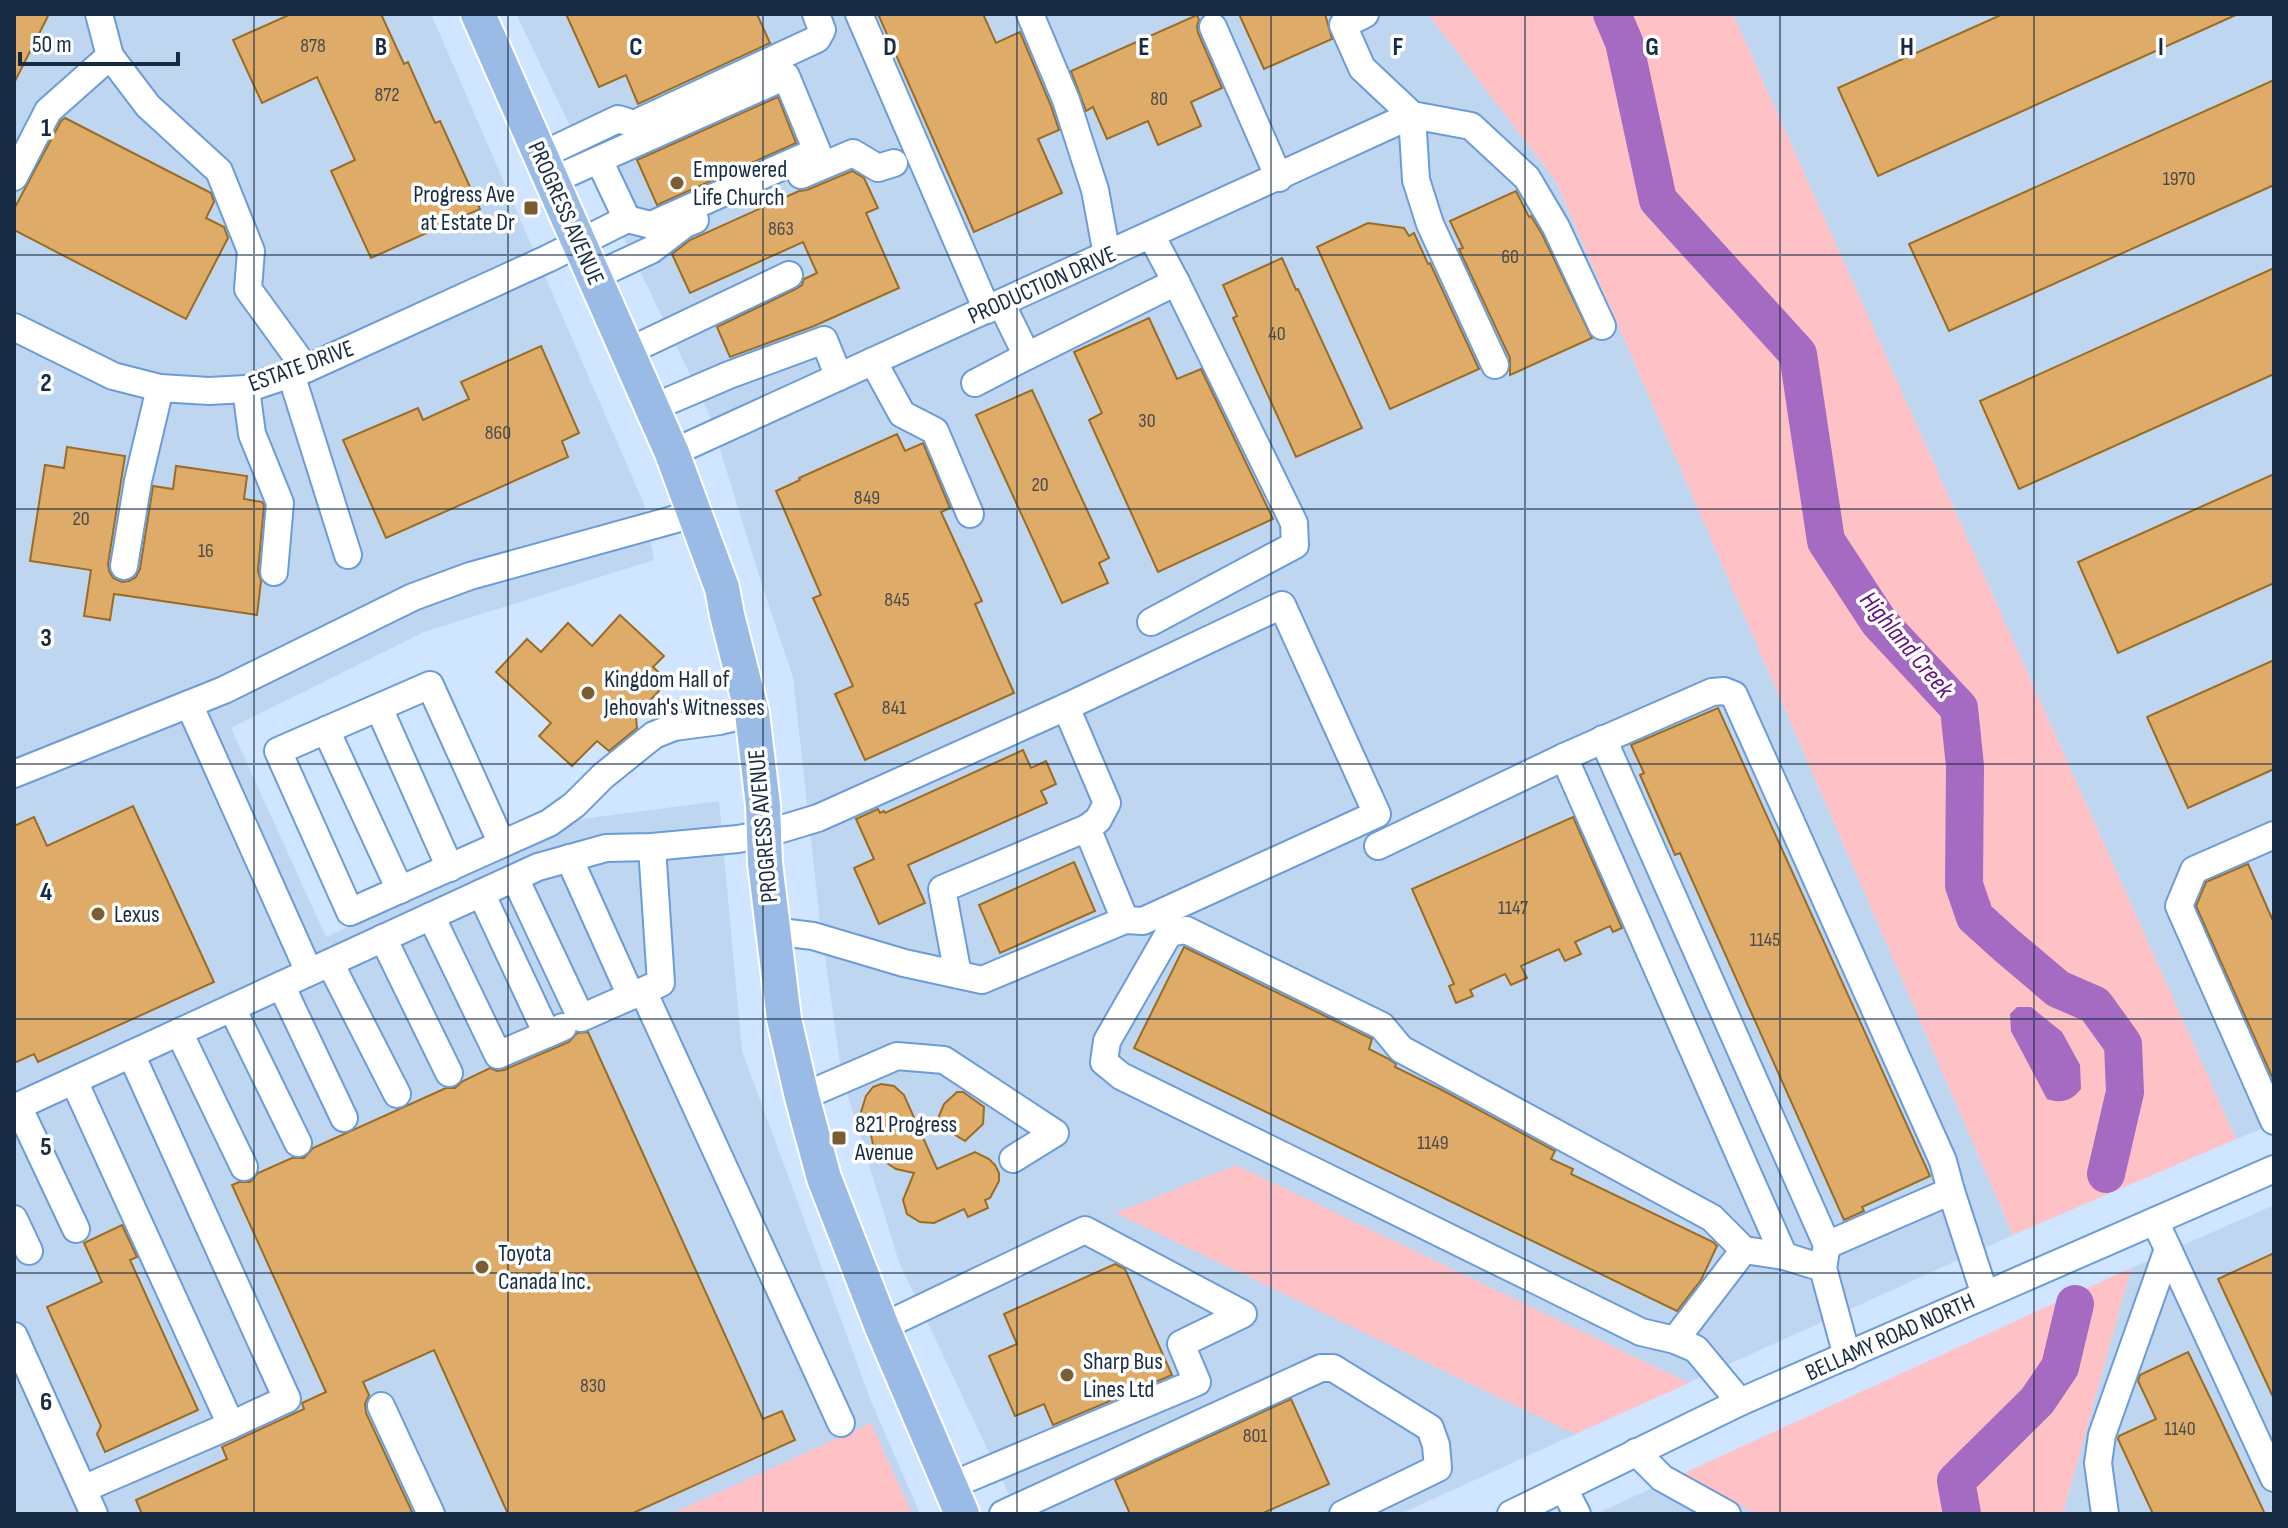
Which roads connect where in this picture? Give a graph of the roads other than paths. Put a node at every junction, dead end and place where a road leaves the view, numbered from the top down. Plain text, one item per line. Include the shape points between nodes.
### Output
1 (99, 14) edge
2 (478, 14) edge
3 (816, 14) edge
4 (859, 14) edge
5 (1030, 14) edge
6 (1365, 14) edge
7 (1213, 27) dead end
8 (110, 56) junction
9 (1412, 115) junction
10 (599, 160) junction
11 (894, 163) dead end
12 (546, 168) junction
13 (14, 177) edge
14 (1279, 178) junction
15 (627, 219) junction
16 (1151, 235) junction
17 (579, 243) junction
18 (1107, 255) junction
19 (789, 275) dead end
20 (593, 277) junction
21 (1176, 282) junction
22 (994, 306) junction
23 (1602, 326) dead end
24 (14, 327) edge
25 (627, 352) junction
26 (1027, 356) junction
27 (873, 361) junction
28 (1495, 365) dead end
29 (298, 372) junction
30 (839, 377) junction
31 (975, 383) dead end
32 (160, 388) junction
33 (246, 389) junction
34 (652, 408) junction
35 (672, 453) junction
36 (694, 514) junction
37 (970, 514) dead end
38 (348, 555) dead end
39 (124, 566) dead end
40 (274, 572) dead end
41 (1151, 622) dead end
42 (189, 704) junction
43 (1066, 707) junction
44 (379, 708) junction
45 (752, 713) junction
46 (326, 730) junction
47 (1603, 739) junction
48 (1564, 757) junction
49 (14, 774) edge
50 (1087, 828) junction
51 (765, 834) junction
52 (2274, 835) edge
53 (502, 844) junction
54 (1378, 846) dead end
55 (652, 847) junction
56 (569, 858) junction
57 (450, 868) junction
58 (515, 878) junction
59 (400, 890) junction
60 (481, 893) junction
61 (431, 916) junction
62 (1125, 920) junction
63 (772, 931) junction
64 (383, 938) junction
65 (320, 968) junction
66 (958, 975) junction
67 (281, 985) junction
68 (637, 994) junction
69 (232, 1008) junction
70 (581, 1018) junction
71 (179, 1032) junction
72 (547, 1034) junction
73 (131, 1054) junction
74 (449, 1073) dead end
75 (74, 1081) junction
76 (397, 1094) dead end
77 (802, 1097) junction
78 (15, 1109) edge
79 (344, 1118) dead end
80 (2274, 1121) edge
81 (298, 1143) dead end
82 (1013, 1159) dead end
83 (244, 1167) dead end
84 (2274, 1169) edge
85 (1951, 1191) junction
86 (14, 1219) edge
87 (2155, 1221) junction
88 (76, 1229) dead end
89 (2168, 1249) junction
90 (1744, 1250) junction
91 (29, 1251) dead end
92 (1784, 1256) junction
93 (1825, 1256) junction
94 (1985, 1295) junction
95 (882, 1327) junction
96 (14, 1336) edge
97 (1675, 1340) junction
98 (1847, 1356) junction
99 (1740, 1402) junction
100 (381, 1406) dead end
101 (841, 1423) dead end
102 (231, 1425) junction
103 (1636, 1452) junction
104 (2274, 1478) edge
105 (83, 1489) junction
106 (1564, 1489) junction
107 (956, 1500) edge
108 (94, 1514) edge
109 (431, 1514) edge
110 (1003, 1514) edge
111 (1343, 1514) edge
112 (1511, 1514) edge
113 (1577, 1514) edge
114 (1727, 1514) edge
115 (2105, 1514) edge

1 - 8 street
2 - 12 main road, PROGRESS AVENUE
3 - 12 street via 822,30 817,39 634,124 618,119
4 - 22 street
5 - 18 street via 1095,190
6 - 9 street via 1343,25 1362,68
7 - 14 street
8 - 13 street via 48,111
8 - 29 street via 148,106 219,171 251,251 248,289
9 - 14 street, PRODUCTION DRIVE
9 - 23 street via 1471,126 1527,178
9 - 28 street via 1416,180 1430,224
10 - 12 street
10 - 15 street
10 - 15 street via 786,76 817,151 651,225
11 - 20 street via 878,168 853,153 685,224 651,250
12 - 17 main road, PROGRESS AVENUE
14 - 16 street, PRODUCTION DRIVE
15 - 17 street, ESTATE DRIVE
16 - 18 street, PRODUCTION DRIVE
16 - 21 street
17 - 20 main road, PROGRESS AVENUE
17 - 29 street, ESTATE DRIVE
18 - 22 street, PRODUCTION DRIVE
19 - 25 street
20 - 25 main road, PROGRESS AVENUE
21 - 26 street
21 - 41 street via 1294,523 1295,545
22 - 26 street
22 - 27 street, PRODUCTION DRIVE
24 - 32 street, ESTATE DRIVE via 113,376
25 - 34 main road, PROGRESS AVENUE
26 - 31 street
27 - 30 street, PRODUCTION DRIVE
27 - 37 street via 902,414 935,431
29 - 33 street, ESTATE DRIVE
29 - 38 street
30 - 34 street via 824,340
30 - 35 street, PRODUCTION DRIVE
32 - 33 street, ESTATE DRIVE
32 - 39 street
33 - 40 street via 252,434 280,503
34 - 35 main road, PROGRESS AVENUE
35 - 36 main road, PROGRESS AVENUE
36 - 42 street via 413,597
36 - 45 main road, PROGRESS AVENUE via 722,588
42 - 49 street
42 - 65 street
43 - 50 street via 1107,803
43 - 51 street via 818,818
43 - 62 street via 1282,605 1377,814 1143,921
44 - 46 street
44 - 53 street via 430,685
44 - 57 street
45 - 51 main road, PROGRESS AVENUE
45 - 53 street via 654,735 549,823
46 - 59 street
46 - 59 street via 278,751 350,912
47 - 48 street
47 - 85 street via 1712,692 1734,695 1943,1161
47 - 93 street
48 - 54 street
48 - 92 street
50 - 62 street
50 - 66 street via 942,889
51 - 55 street
51 - 63 main road, PROGRESS AVENUE
52 - 80 street via 2194,870 2179,906
53 - 57 street
55 - 56 street via 606,848
55 - 68 street via 661,983
56 - 58 street
56 - 68 street
57 - 59 street
58 - 60 street
58 - 70 street
60 - 61 street
60 - 72 street
61 - 64 street
61 - 72 street via 498,1055
62 - 66 street via 982,980
63 - 66 street via 813,936
63 - 77 main road, PROGRESS AVENUE
64 - 65 street
64 - 74 street
65 - 67 street
65 - 76 street
67 - 69 street
67 - 79 street
68 - 70 street
68 - 101 street
69 - 71 street
69 - 81 street
70 - 72 street
71 - 73 street
71 - 83 street
73 - 75 street
73 - 102 street via 287,1399
75 - 78 street
75 - 102 street
77 - 82 street via 897,1056 944,1060 1055,1133
77 - 95 main road, PROGRESS AVENUE via 824,1178
78 - 88 street
84 - 87 street, BELLAMY ROAD NORTH
85 - 93 street
85 - 94 street
86 - 91 street
87 - 89 street
87 - 94 street, BELLAMY ROAD NORTH
89 - 104 street
89 - 115 street via 2102,1435 2098,1463
90 - 92 street
90 - 97 street
90 - 97 street via 1712,1218 1401,1049 1382,1026 1186,930 1169,933 1107,1041 1104,1062 1121,1076 1641,1332
92 - 93 street
93 - 98 street
94 - 98 street, BELLAMY ROAD NORTH
95 - 107 main road, PROGRESS AVENUE
95 - 107 street via 1085,1230 1243,1314 1181,1344 1197,1382
96 - 105 street
97 - 99 street via 1696,1349
98 - 99 street, BELLAMY ROAD NORTH
99 - 103 street, BELLAMY ROAD NORTH
100 - 109 street
102 - 105 street
103 - 106 street, BELLAMY ROAD NORTH
103 - 114 street via 1662,1478
105 - 108 street
106 - 112 street, BELLAMY ROAD NORTH
106 - 113 street
110 - 111 street via 1321,1368 1333,1368 1430,1428 1438,1468

